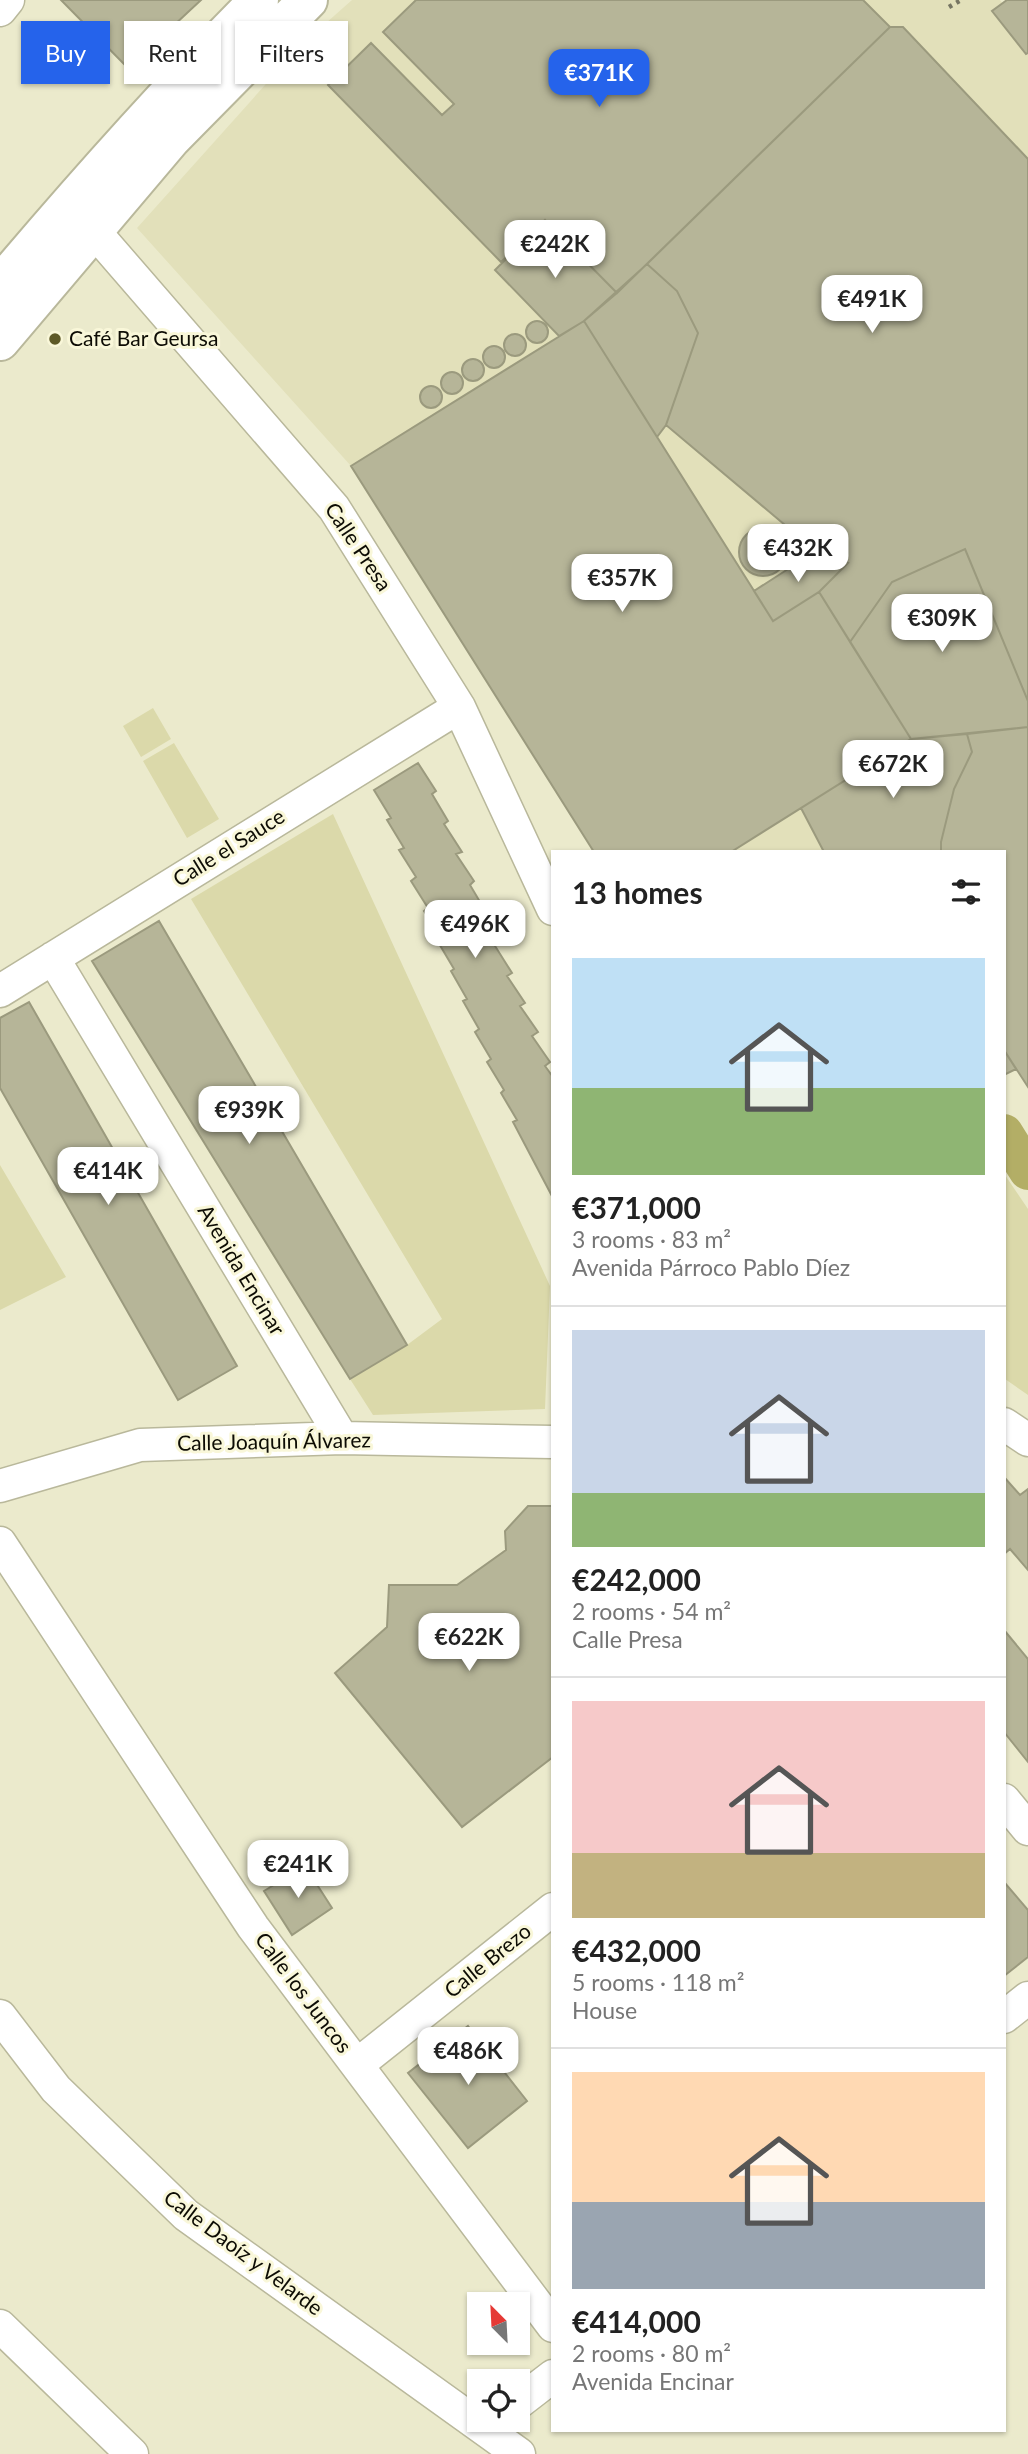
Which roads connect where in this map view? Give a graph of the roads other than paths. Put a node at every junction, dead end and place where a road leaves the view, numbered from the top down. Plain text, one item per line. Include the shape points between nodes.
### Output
1 (8, 0) edge
2 (260, 0) edge
3 (308, 0) edge
4 (0, 10) edge
5 (93, 231) junction
6 (0, 285) edge
7 (0, 309) edge
8 (0, 341) edge
9 (459, 707) junction
10 (551, 905) edge
11 (53, 958) junction
12 (0, 991) edge
13 (1006, 1425) edge
14 (342, 1438) junction
15 (1028, 1440) edge
16 (551, 1442) edge
17 (0, 1486) edge
18 (0, 1543) edge
19 (1006, 1802) edge
20 (1028, 1829) edge
21 (551, 1911) edge
22 (1028, 1998) edge
23 (1006, 2015) edge
24 (0, 2016) edge
25 (357, 2065) junction
26 (551, 2323) edge
27 (0, 2326) edge
28 (551, 2378) edge
29 (530, 2394) edge
30 (467, 2410) edge
31 (496, 2432) edge
32 (132, 2454) edge
33 (519, 2454) edge

1 - 4 street
2 - 5 street via 248,25 108,187 98,202
2 - 6 main road via 122,144
3 - 5 main road via 171,139
5 - 7 street via 44,258
5 - 8 main road
5 - 9 street, Calle Presa via 334,509
9 - 10 street, Calle Presa
9 - 11 street, Calle el Sauce
11 - 12 street, Calle el Sauce
11 - 14 street, Avenida Encinar
13 - 15 street
14 - 16 street, Calle Joaquín Álvarez
14 - 17 street, Calle Joaquín Álvarez via 140,1445
18 - 25 street, Calle los Juncos via 253,1927
19 - 20 street
21 - 25 street, Calle Brezo
22 - 23 street
24 - 30 street, Calle Daoíz y Velarde via 56,2089 186,2215
25 - 26 street, Calle los Juncos
27 - 32 street
28 - 29 street
31 - 33 street, Calle Daoíz y Velarde

